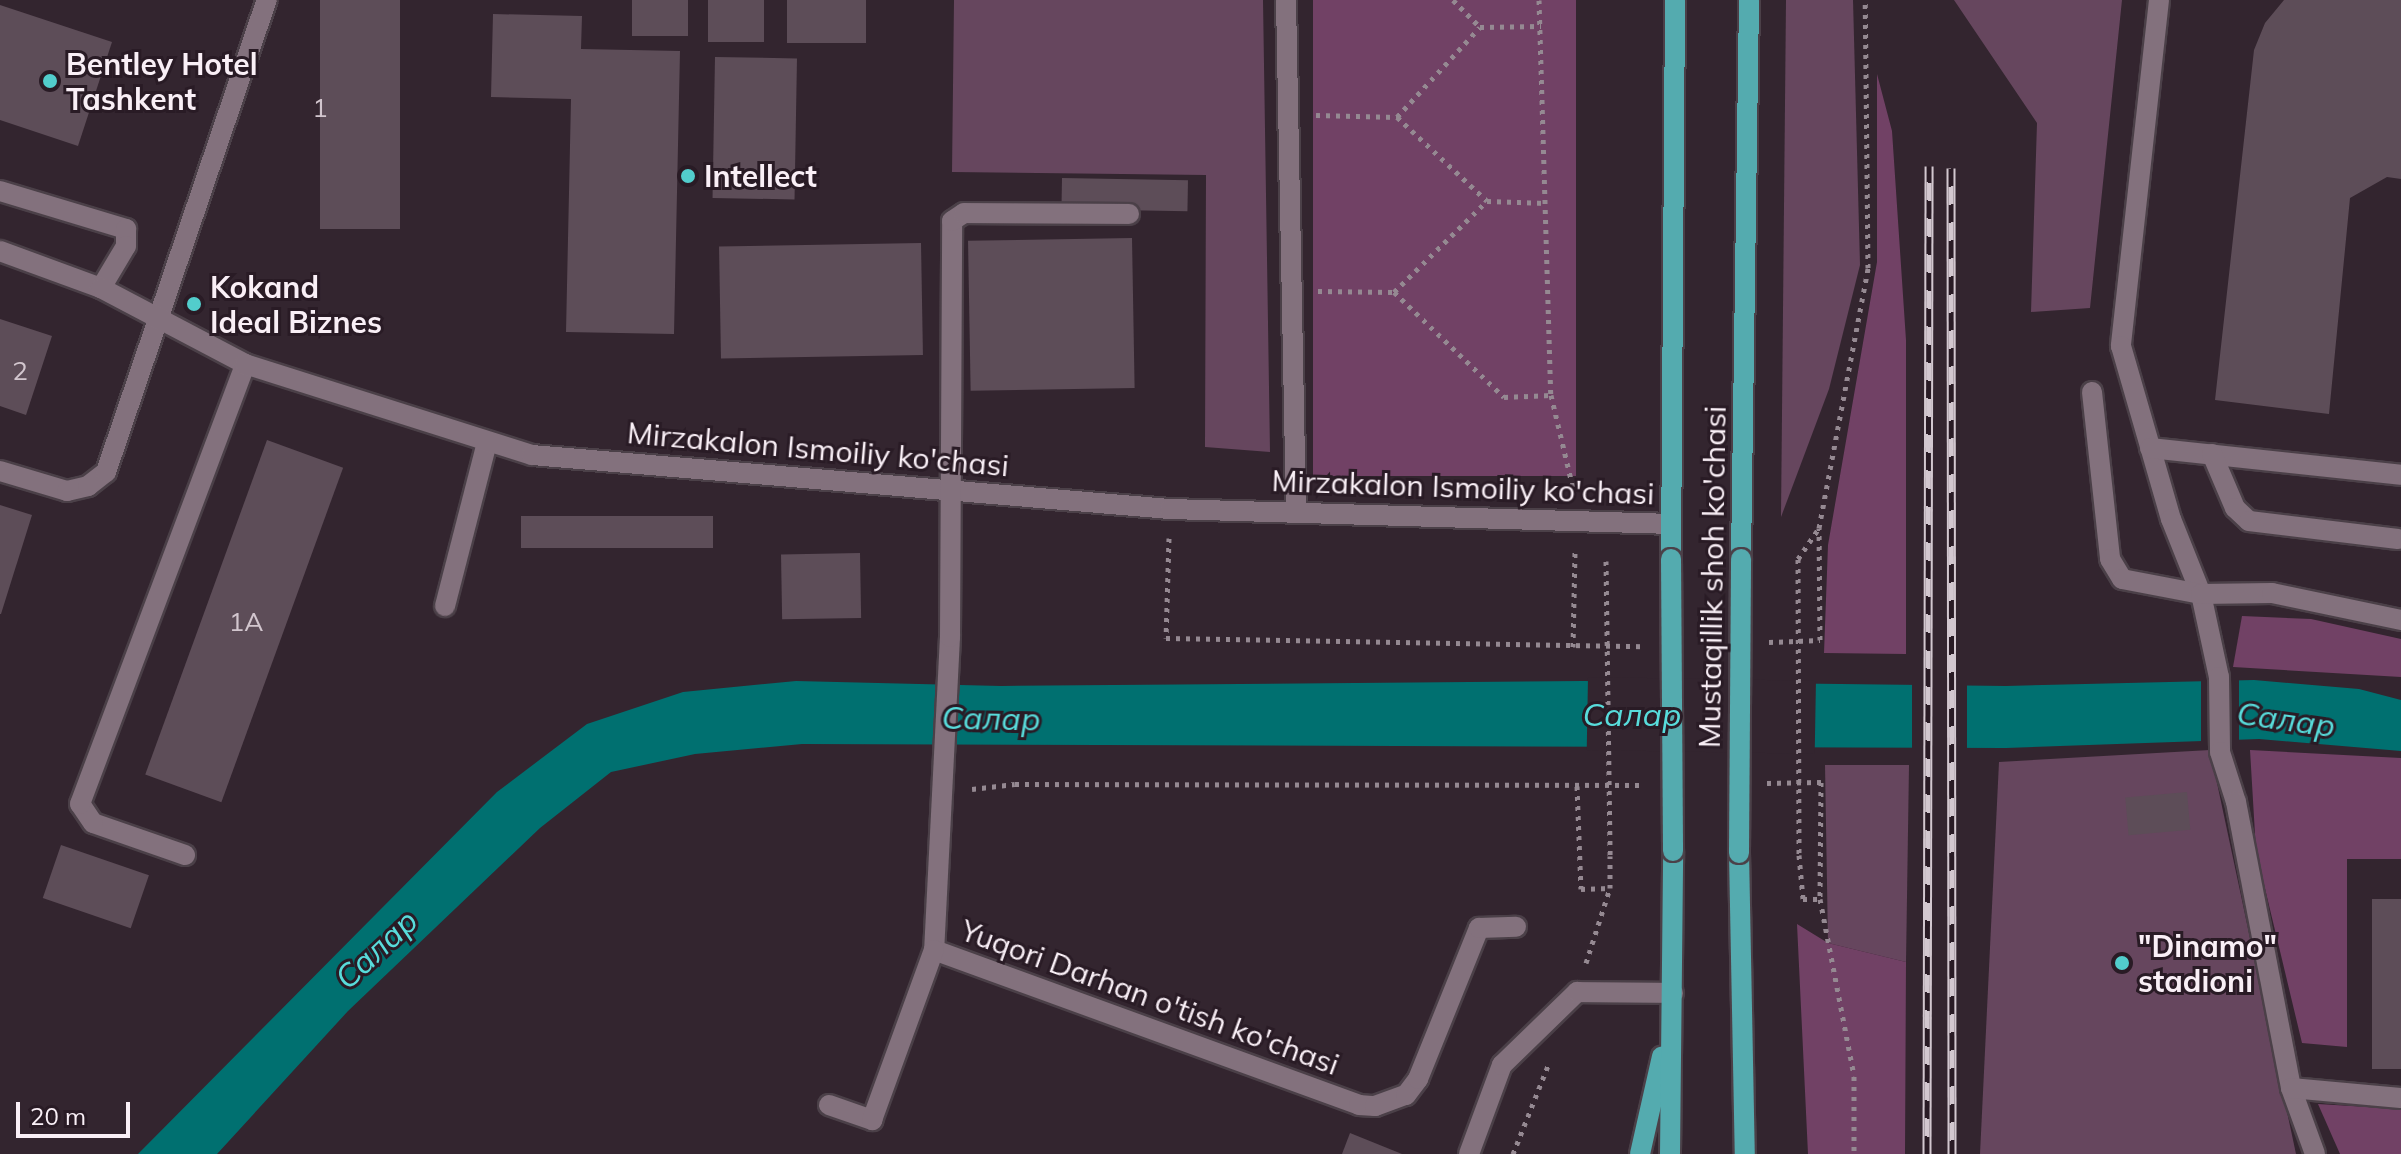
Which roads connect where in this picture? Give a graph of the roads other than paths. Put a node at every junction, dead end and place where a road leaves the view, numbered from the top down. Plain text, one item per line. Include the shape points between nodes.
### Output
1 (267, 0) edge
2 (1286, 0) edge
3 (1675, 0) edge
4 (1749, 0) edge
5 (2159, 0) edge
6 (0, 191) edge
7 (1129, 214) dead end
8 (0, 251) edge
9 (101, 288) junction
10 (159, 317) junction
11 (245, 364) junction
12 (2092, 392) dead end
13 (487, 443) junction
14 (2150, 448) junction
15 (2212, 454) junction
16 (0, 471) edge
17 (2401, 475) edge
18 (950, 490) junction
19 (1296, 512) junction
20 (1671, 524) junction
21 (2398, 539) dead end
22 (2201, 594) junction
23 (445, 606) dead end
24 (2401, 620) edge
25 (185, 855) dead end
26 (1516, 927) dead end
27 (934, 950) junction
28 (1673, 993) junction
29 (2291, 1088) junction
30 (2401, 1098) edge
31 (829, 1105) dead end
32 (1469, 1154) edge
33 (1640, 1154) edge
34 (1670, 1154) edge
35 (1745, 1154) edge
36 (2315, 1154) edge

1 - 10 street
2 - 19 street
3 - 20 main road, Mustaqillik shoh ko'chasi
4 - 35 main road, Mustaqillik shoh ko'chasi, bridge via 1739,853
5 - 14 street via 2121,346
6 - 9 street via 126,229 126,246
7 - 18 street, Yuqori Darhan o'tish ko'chasi via 955,216
8 - 9 street, Mirzakalon Ismoiliy ko'chasi
9 - 10 street, Mirzakalon Ismoiliy ko'chasi
10 - 11 street, Mirzakalon Ismoiliy ko'chasi
10 - 16 street via 106,472 88,486 67,491
11 - 13 street, Mirzakalon Ismoiliy ko'chasi
11 - 25 street via 80,804 93,823
12 - 22 street via 2114,571 2122,579
13 - 18 street, Mirzakalon Ismoiliy ko'chasi via 532,455
13 - 23 street
14 - 15 street
14 - 22 street
15 - 17 street
15 - 21 street via 2235,508 2249,521
18 - 19 street, Mirzakalon Ismoiliy ko'chasi via 1170,509
18 - 27 street, Yuqori Darhan o'tish ko'chasi via 950,637
19 - 20 street, Mirzakalon Ismoiliy ko'chasi
20 - 28 main road, Mustaqillik shoh ko'chasi, bridge
22 - 24 street via 2272,593
22 - 29 street via 2219,677 2220,752 2236,802
26 - 27 street, Yuqori Darhan o'tish ko'chasi via 1479,928 1418,1079 1406,1095 1375,1106 1359,1105
27 - 31 street via 872,1120
28 - 32 street via 1577,992 1502,1065
28 - 33 main road
28 - 34 main road, Mustaqillik shoh ko'chasi
29 - 30 street
29 - 36 street

